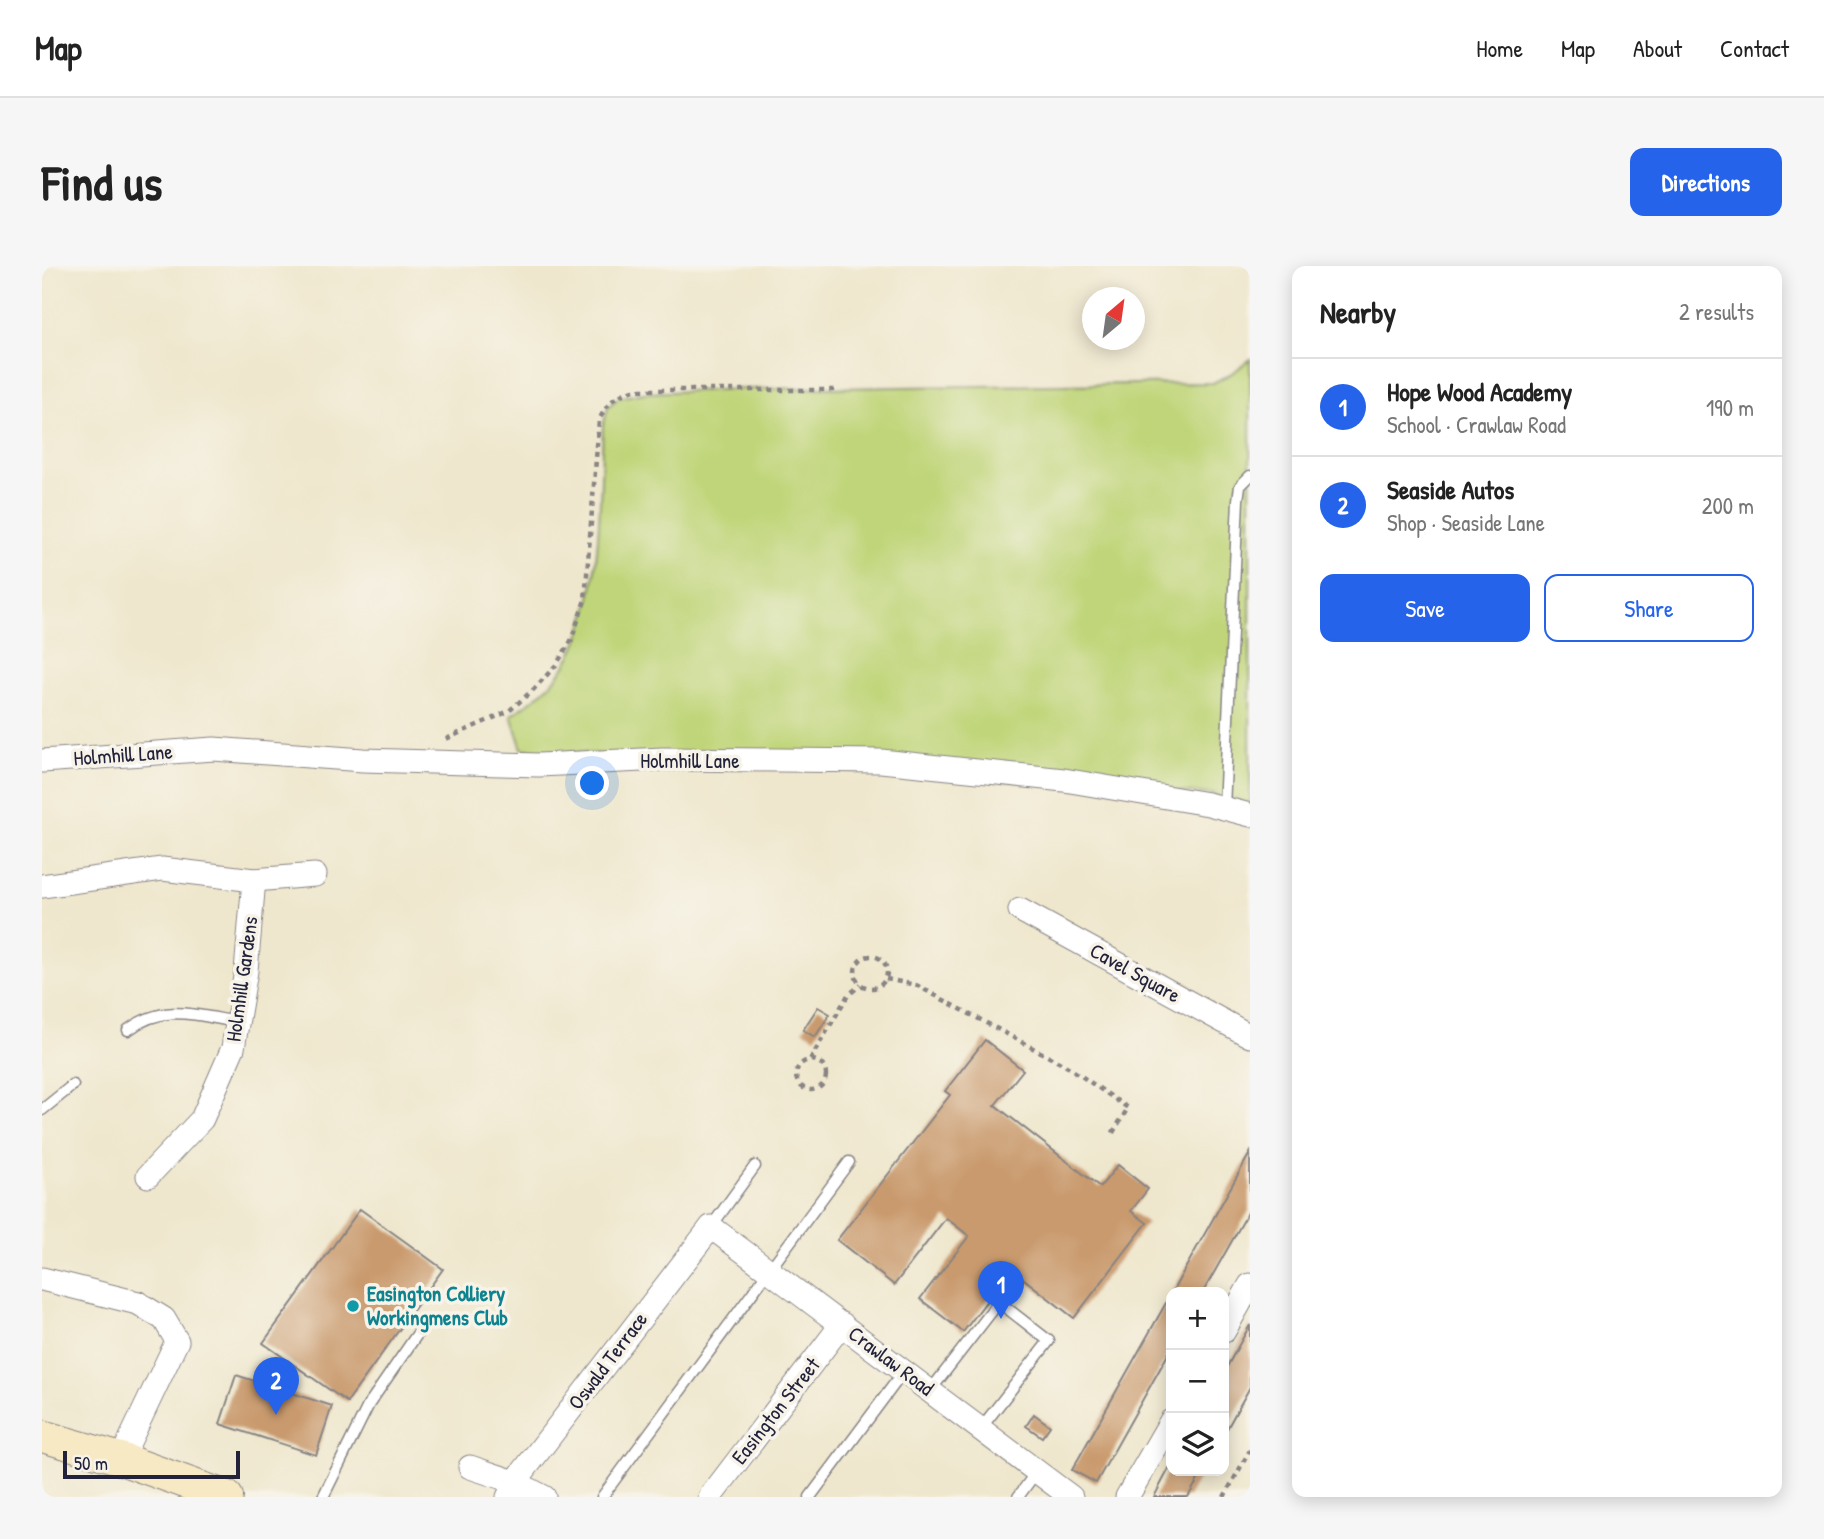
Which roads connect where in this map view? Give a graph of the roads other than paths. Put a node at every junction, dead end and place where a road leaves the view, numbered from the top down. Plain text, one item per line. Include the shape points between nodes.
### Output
1 (1250, 476) edge
2 (42, 761) edge
3 (1224, 808) junction
4 (1250, 815) edge
5 (315, 875) dead end
6 (254, 880) junction
7 (42, 886) edge
8 (1020, 910) dead end
9 (237, 1022) junction
10 (128, 1030) dead end
11 (1250, 1036) edge
12 (73, 1085) dead end
13 (42, 1110) edge
14 (849, 1163) dead end
15 (755, 1166) dead end
16 (148, 1176) dead end
17 (711, 1227) junction
18 (768, 1269) junction
19 (42, 1279) edge
20 (1250, 1285) edge
21 (1229, 1322) edge
22 (842, 1324) junction
23 (418, 1333) dead end
24 (904, 1371) junction
25 (930, 1391) junction
26 (981, 1427) junction
27 (1166, 1430) edge
28 (42, 1436) edge
29 (121, 1459) junction
30 (470, 1467) dead end
31 (1037, 1471) junction
32 (512, 1489) edge
33 (227, 1497) edge
34 (323, 1497) edge
35 (544, 1497) edge
36 (602, 1497) edge
37 (710, 1497) edge
38 (810, 1497) edge
39 (1018, 1497) edge
40 (1072, 1497) edge
41 (1128, 1497) edge

1 - 3 lane via 1240,486 1238,500
2 - 3 street, Holmhill Lane via 214,749 363,760 538,765 663,760 881,761 1064,780
3 - 4 street, Holmhill Lane
5 - 6 street
6 - 7 street via 162,869
6 - 9 street, Holmhill Gardens
8 - 11 street, Cavel Square
9 - 10 lane via 161,1013
9 - 16 street, Holmhill Gardens via 233,1048 202,1119
12 - 13 lane
14 - 18 lane
15 - 17 lane
17 - 18 street, Crawlaw Road
17 - 32 street, Oswald Terrace
18 - 22 street, Crawlaw Road
18 - 36 lane
19 - 29 street via 138,1303 164,1319 177,1341
20 - 21 street
22 - 24 street, Crawlaw Road
22 - 37 street, Easington Street
23 - 34 lane via 369,1404
24 - 25 street, Crawlaw Road
24 - 38 lane
25 - 26 street, Crawlaw Road
25 - 26 lane via 999,1302 1049,1341
26 - 31 street, Crawlaw Road
27 - 41 street
28 - 29 main road
29 - 33 main road
30 - 32 street
31 - 39 lane
31 - 40 street, Crawlaw Road
32 - 35 street

